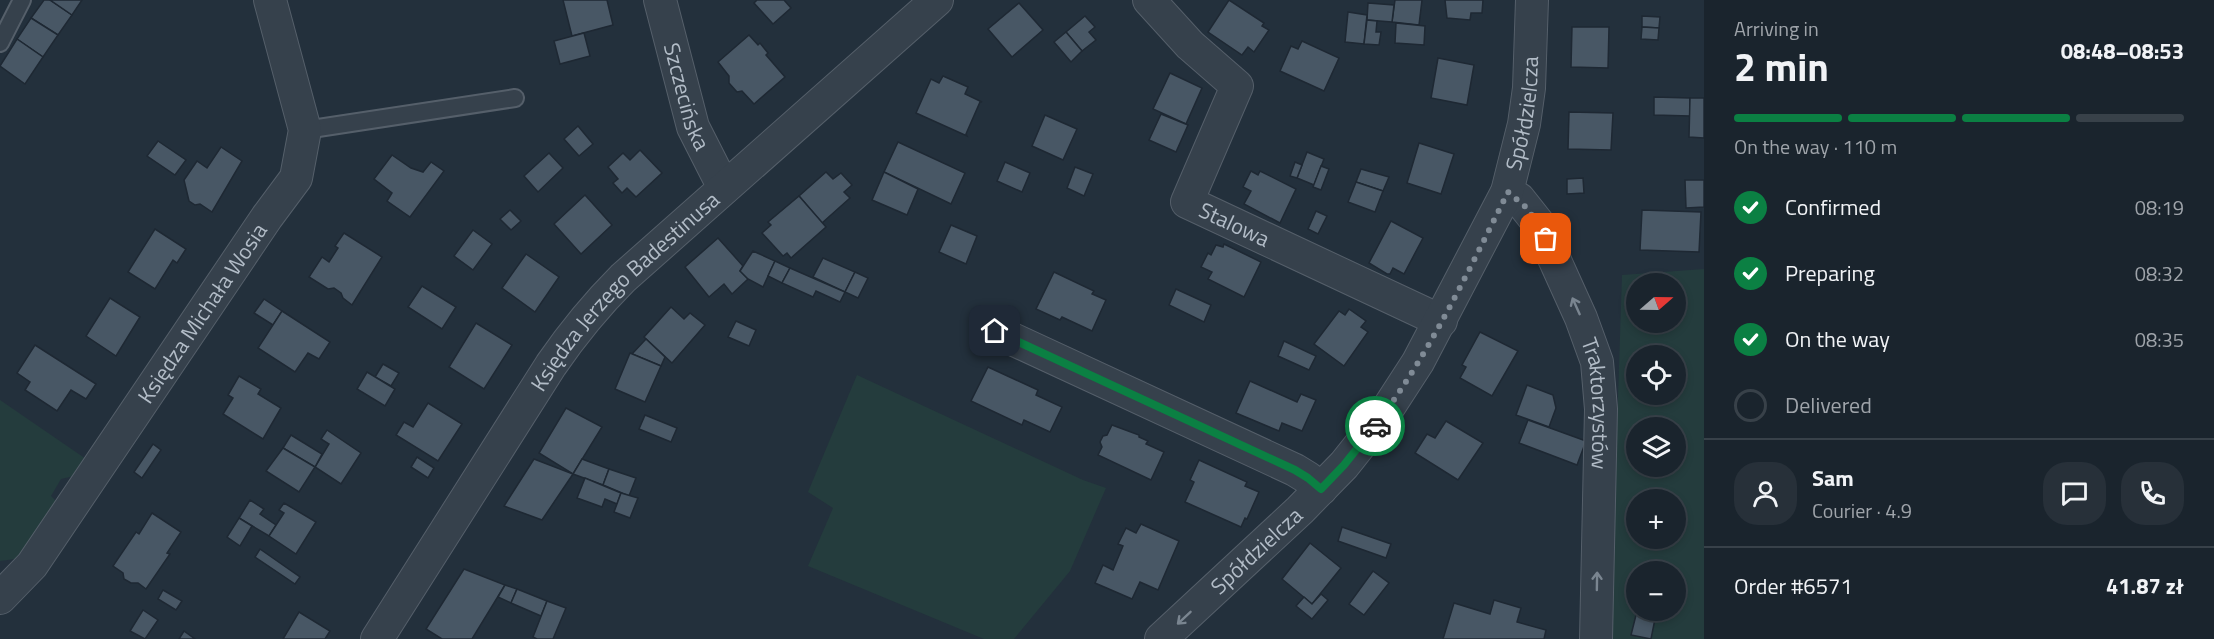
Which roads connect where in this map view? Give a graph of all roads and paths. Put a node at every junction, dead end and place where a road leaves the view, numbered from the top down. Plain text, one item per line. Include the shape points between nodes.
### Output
1 (21, 0) edge
2 (270, 0) edge
3 (660, 0) edge
4 (937, 0) edge
5 (1149, 0) edge
6 (1532, 0) edge
7 (0, 43) edge
8 (515, 98) dead end
9 (305, 130) junction
10 (724, 188) junction
11 (1508, 192) junction
12 (1441, 321) junction
13 (995, 331) dead end
14 (1321, 489) junction
15 (0, 598) edge
16 (376, 639) edge
17 (1161, 639) edge
18 (1596, 639) edge

1 - 7 lane
2 - 9 street, Księdza Michała Wosia
3 - 10 street, Szczecińska via 693,127
4 - 10 street, Księdza Jerzego Badestinusa
5 - 12 street, Stalowa via 1190,45 1237,86 1187,202
6 - 11 street, Spółdzielcza via 1529,88
8 - 9 lane
9 - 15 street, Księdza Michała Wosia via 296,178 32,565
10 - 16 street, Księdza Jerzego Badestinusa via 623,278 574,331
11 - 12 street, Spółdzielcza
18 -> 11 street, Traktorzystów via 1602,409 1597,362 1538,223 1519,199
12 - 14 street, Spółdzielcza via 1383,416
13 - 14 street via 1295,470
14 -> 17 street, Spółdzielcza

